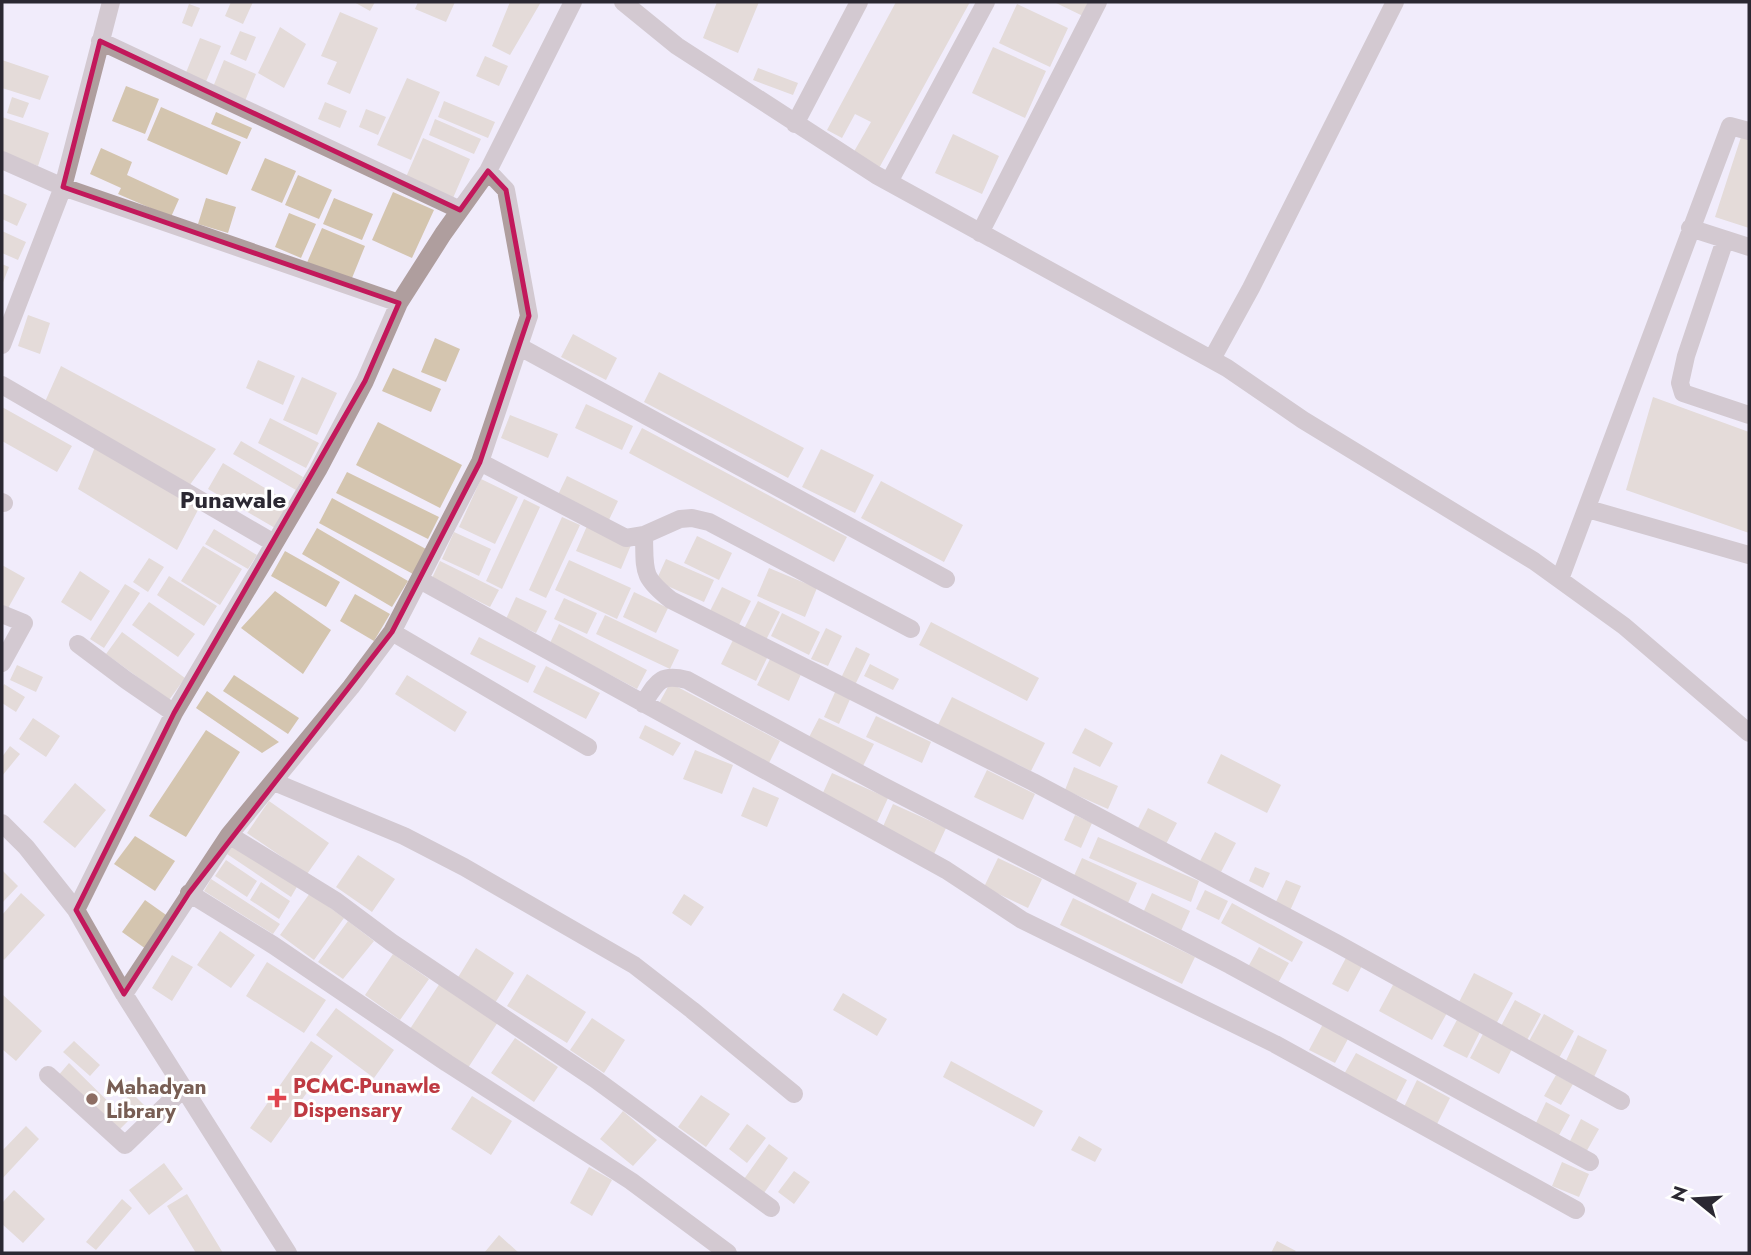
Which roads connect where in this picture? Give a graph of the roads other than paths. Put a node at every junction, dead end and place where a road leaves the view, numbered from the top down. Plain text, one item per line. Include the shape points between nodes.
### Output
1 (111, 2) edge
2 (573, 2) edge
3 (623, 2) edge
4 (859, 2) edge
5 (986, 2) edge
6 (1098, 2) edge
7 (1395, 2) edge
8 (100, 41) junction
9 (795, 124) junction
10 (1749, 131) edge
11 (2, 160) edge
12 (488, 171) junction
13 (889, 182) junction
14 (63, 187) junction
15 (460, 210) junction
16 (1690, 228) junction
17 (980, 233) junction
18 (1725, 240) junction
19 (1749, 247) edge
20 (399, 303) junction
21 (2, 345) edge
22 (520, 347) junction
23 (1212, 359) junction
24 (2, 385) edge
25 (1749, 415) edge
26 (480, 463) junction
27 (1588, 509) junction
28 (644, 535) junction
29 (274, 543) junction
30 (1749, 555) edge
31 (946, 579) dead end
32 (1560, 579) junction
33 (420, 580) junction
34 (2, 614) edge
35 (911, 629) dead end
36 (392, 632) junction
37 (78, 644) dead end
38 (2, 663) edge
39 (643, 704) junction
40 (174, 713) junction
41 (1749, 733) edge
42 (588, 747) dead end
43 (274, 782) junction
44 (2, 823) edge
45 (229, 835) junction
46 (189, 893) junction
47 (76, 910) junction
48 (124, 995) junction
49 (48, 1075) dead end
50 (184, 1088) junction
51 (794, 1094) dead end
52 (1621, 1101) dead end
53 (1590, 1162) dead end
54 (771, 1208) dead end
55 (1576, 1210) dead end
56 (288, 1253) edge
57 (728, 1253) edge

1 - 8 street
2 - 12 street
3 - 9 street via 677,46
4 - 9 street
5 - 13 street
6 - 17 street
7 - 23 street
8 - 14 street
8 - 15 street
9 - 13 street
10 - 16 street via 1730,126
11 - 14 street
12 - 15 street
12 - 22 street via 506,190 529,316
13 - 17 street
14 - 20 street
14 - 21 street
15 - 20 street
16 - 18 street
16 - 27 street
17 - 23 street
18 - 19 street
18 - 25 street via 1680,383 1684,393
20 - 29 street via 360,392
22 - 26 street
22 - 31 street
23 - 32 street
24 - 29 street
26 - 28 street via 615,534 626,538
26 - 33 street
27 - 30 street
27 - 32 street
28 - 35 street via 680,519 709,522
28 - 52 street via 646,574 671,600 1033,782
29 - 40 street
32 - 41 street
33 - 36 street
33 - 39 street
34 - 38 street via 24,623
36 - 42 street
36 - 43 street
37 - 40 street
39 - 53 street via 663,678 687,680 1230,965
39 - 55 street via 946,870 1022,920 1275,1044
40 - 47 street
43 - 45 street
43 - 51 street via 404,836 634,965
44 - 47 street
45 - 46 street
45 - 54 street via 336,901 595,1079
46 - 48 street
46 - 57 street via 631,1181
47 - 48 street
48 - 50 street
49 - 50 street via 125,1145
50 - 56 street

